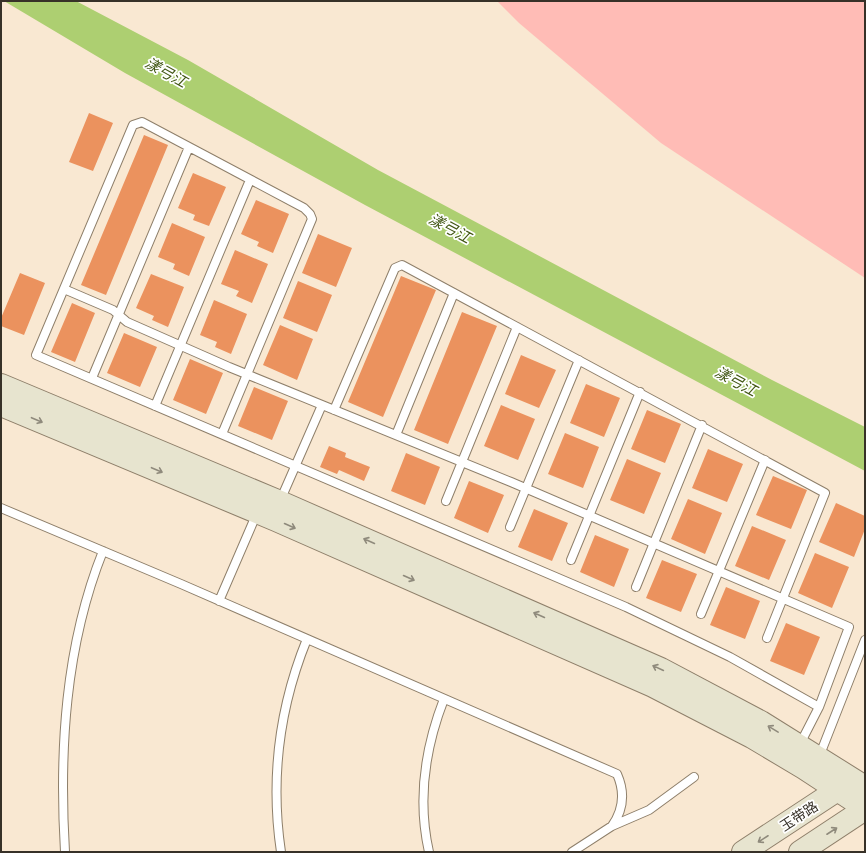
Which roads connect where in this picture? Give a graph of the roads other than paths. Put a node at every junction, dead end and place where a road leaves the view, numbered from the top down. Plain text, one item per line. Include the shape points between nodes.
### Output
1 (189, 147) junction
2 (250, 180) junction
3 (64, 289) junction
4 (454, 293) junction
5 (118, 315) junction
6 (517, 327) junction
7 (180, 346) junction
8 (579, 360) junction
9 (247, 374) junction
10 (92, 378) junction
11 (1, 385) edge
12 (640, 392) junction
13 (1, 405) edge
14 (322, 405) junction
15 (155, 406) junction
16 (334, 410) junction
17 (702, 426) junction
18 (222, 434) junction
19 (396, 435) junction
20 (765, 460) junction
21 (462, 462) junction
22 (295, 466) junction
23 (526, 488) junction
24 (446, 501) dead end
25 (280, 502) junction
26 (1, 508) edge
27 (258, 512) junction
28 (590, 516) junction
29 (510, 527) dead end
30 (654, 543) junction
31 (103, 551) junction
32 (571, 560) dead end
33 (719, 571) junction
34 (636, 587) dead end
35 (783, 599) junction
36 (219, 601) junction
37 (701, 614) dead end
38 (767, 638) dead end
39 (307, 639) junction
40 (865, 640) edge
41 (444, 698) junction
42 (819, 707) junction
43 (800, 745) junction
44 (819, 757) junction
45 (694, 777) dead end
46 (852, 785) edge
47 (865, 809) edge
48 (612, 826) junction
49 (65, 852) edge
50 (281, 852) edge
51 (429, 852) edge
52 (572, 852) edge
53 (743, 852) edge
54 (800, 852) edge

1 - 2 lane
1 - 3 lane via 142,122 133,125
1 - 5 lane
2 - 7 lane
2 - 9 lane via 304,208 312,219
3 - 5 lane
3 - 10 lane via 36,355
4 - 6 lane
4 - 16 lane via 402,265 395,268
4 - 19 lane
5 - 7 lane via 127,322
5 - 10 lane
6 - 8 lane
6 - 21 lane
7 - 9 lane
7 - 15 lane
8 - 12 lane
8 - 23 lane
9 - 14 lane
9 - 18 lane
10 - 15 lane
11 - 25 street
12 - 17 lane
12 - 28 lane
13 -> 27 street
14 - 16 lane
14 - 22 lane
15 - 18 lane
16 - 19 lane
17 - 20 lane
17 - 30 lane
18 - 22 lane
19 - 21 lane
20 - 33 lane
20 - 35 lane via 825,493
21 - 23 lane
21 - 24 lane
22 - 25 lane
22 - 42 lane via 672,628 730,656
23 - 28 lane
23 - 29 lane
43 -> 25 street via 711,694 661,669
26 - 31 lane
27 - 36 lane
27 -> 46 street via 653,686
28 - 30 lane
28 - 32 lane
30 - 33 lane
30 - 34 lane
31 - 36 lane
31 - 49 lane via 84,603 69,681 64,767
33 - 35 lane
33 - 37 lane
35 - 38 lane
35 - 42 lane via 849,627
36 - 39 lane
39 - 41 lane
39 - 50 lane via 288,692 278,747 276,803
40 - 44 lane
41 - 48 lane via 617,774 621,781 623,798 620,812
41 - 51 lane via 428,746 424,771 424,821
42 - 43 lane
43 - 44 street
44 - 46 street
45 - 48 lane via 649,810
46 - 47 street
46 -> 53 street, 玉带路
54 -> 47 street
48 - 52 lane

